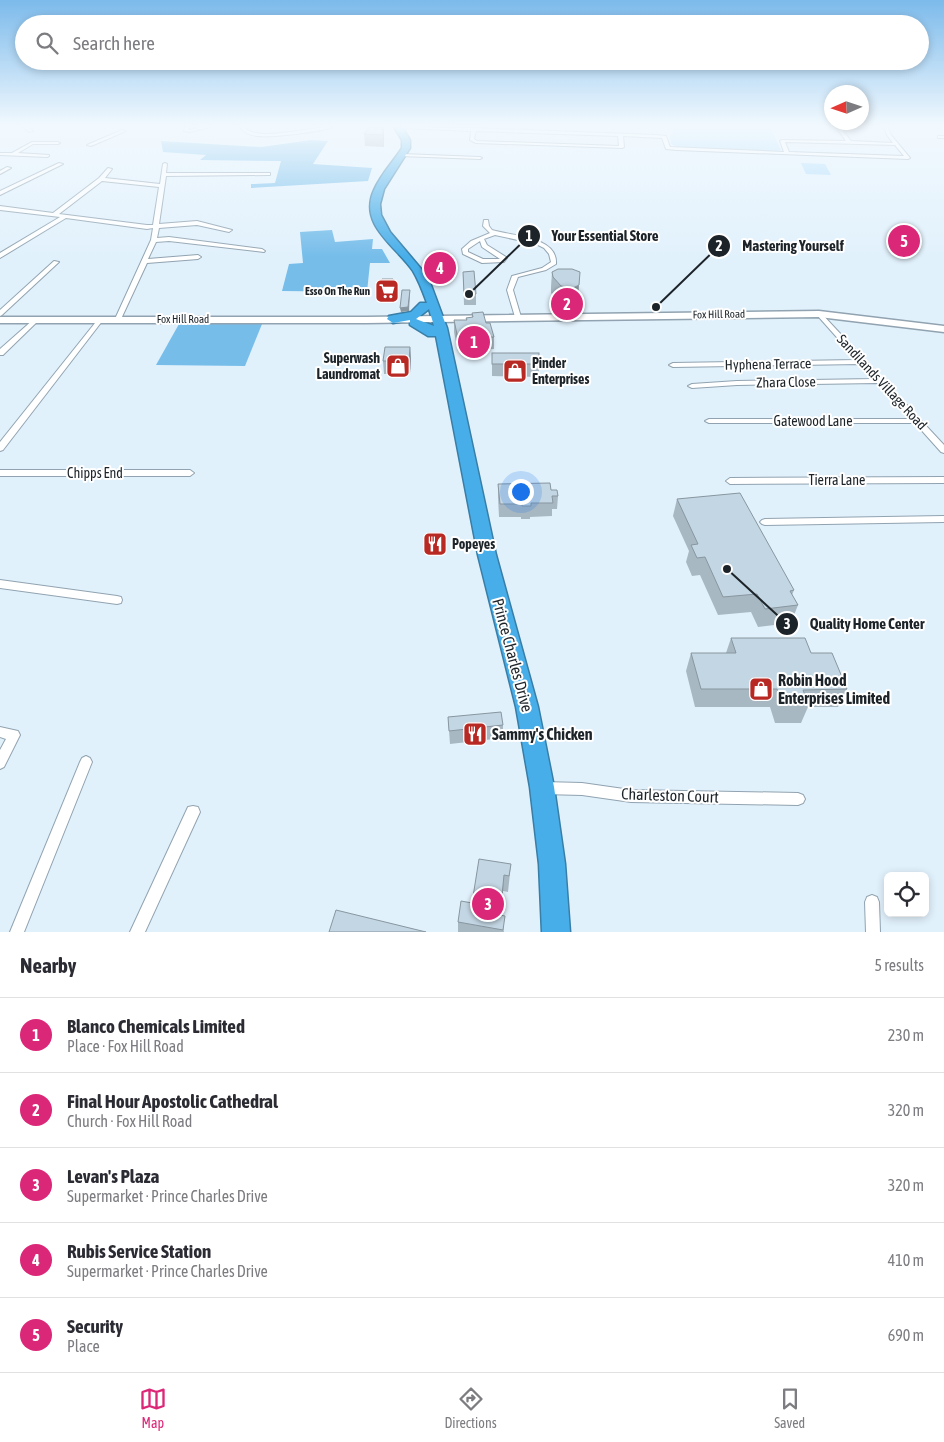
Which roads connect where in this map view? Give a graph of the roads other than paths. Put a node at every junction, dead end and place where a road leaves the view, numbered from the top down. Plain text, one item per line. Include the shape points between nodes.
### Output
1 (48, 170) edge
2 (109, 170) edge
3 (164, 170) edge
4 (392, 170) edge
5 (268, 174) dead end
6 (163, 175) junction
7 (101, 179) junction
8 (161, 186) junction
9 (0, 193) edge
10 (0, 208) edge
11 (54, 215) junction
12 (66, 216) junction
13 (486, 221) dead end
14 (157, 227) junction
15 (229, 230) dead end
16 (494, 233) junction
17 (154, 240) junction
18 (482, 240) junction
19 (399, 248) junction
20 (262, 251) dead end
21 (0, 256) edge
22 (198, 257) dead end
23 (146, 261) junction
24 (56, 262) dead end
25 (0, 314) edge
26 (819, 314) junction
27 (518, 317) junction
28 (393, 318) joint
29 (101, 319) junction
30 (118, 319) junction
31 (0, 320) edge
32 (36, 320) junction
33 (366, 320) junction
34 (432, 320) junction
35 (415, 322) joint
36 (944, 329) edge
37 (0, 352) edge
38 (863, 362) junction
39 (673, 365) dead end
40 (880, 381) junction
41 (692, 386) dead end
42 (709, 421) dead end
43 (917, 421) junction
44 (0, 448) edge
45 (944, 450) edge
46 (0, 473) edge
47 (190, 473) dead end
48 (944, 480) edge
49 (730, 481) dead end
50 (944, 519) edge
51 (765, 522) dead end
52 (0, 584) edge
53 (117, 600) dead end
54 (0, 732) edge
55 (86, 762) dead end
56 (0, 763) edge
57 (542, 788) junction
58 (798, 799) dead end
59 (193, 812) dead end
60 (872, 902) dead end
61 (18, 932) edge
62 (137, 932) edge
63 (556, 932) edge
64 (873, 932) edge

1 - 9 street
2 - 7 street
3 - 6 street
4 - 19 highway, Prince Charles Drive via 378,191 375,204 378,221
5 - 6 street
6 - 8 street
7 - 8 street
7 - 11 street
8 - 14 street
10 - 11 street
11 - 12 street
12 - 14 street
12 - 21 street
13 - 16 street via 487,229
14 - 15 street via 197,223
14 - 17 street
16 - 18 street
16 - 27 street via 535,241 552,254 554,262 549,268 515,276 510,290
17 - 20 street via 170,239
17 - 23 street
18 - 18 street via 484,246 504,260 482,261 465,253 469,244
19 - 34 highway, Prince Charles Drive
19 - 34 highway, Prince Charles Drive via 422,277
22 - 23 street
23 - 30 street
24 - 25 street
26 - 27 main road, Fox Hill Road
26 - 36 main road, Fox Hill Road
26 - 38 street, Sandilands Village Road
27 - 34 main road, Fox Hill Road
28 - 33 main road, Fox Hill Road
28 - 34 highway via 422,310
29 - 30 main road, Fox Hill Road
29 - 32 main road, Fox Hill Road
29 - 44 street
30 - 33 main road, Fox Hill Road
31 - 32 main road, Fox Hill Road
32 - 37 street
33 - 35 main road, Fox Hill Road
34 - 35 highway via 429,329
34 - 57 highway, Prince Charles Drive via 440,361 450,380 487,555 528,707
38 - 39 street, Hyphena Terrace
38 - 40 street, Sandilands Village Road
40 - 41 street, Zhara Close
40 - 43 street, Sandilands Village Road
42 - 43 street, Gatewood Lane
43 - 45 street, Sandilands Village Road
46 - 47 street, Chipps End
48 - 49 street, Tierra Lane
50 - 51 street
52 - 53 street
54 - 56 street via 14,735
55 - 61 street
57 - 58 street, Charleston Court via 582,789 631,796
57 - 63 highway, Prince Charles Drive via 552,864
59 - 62 street
60 - 64 street

